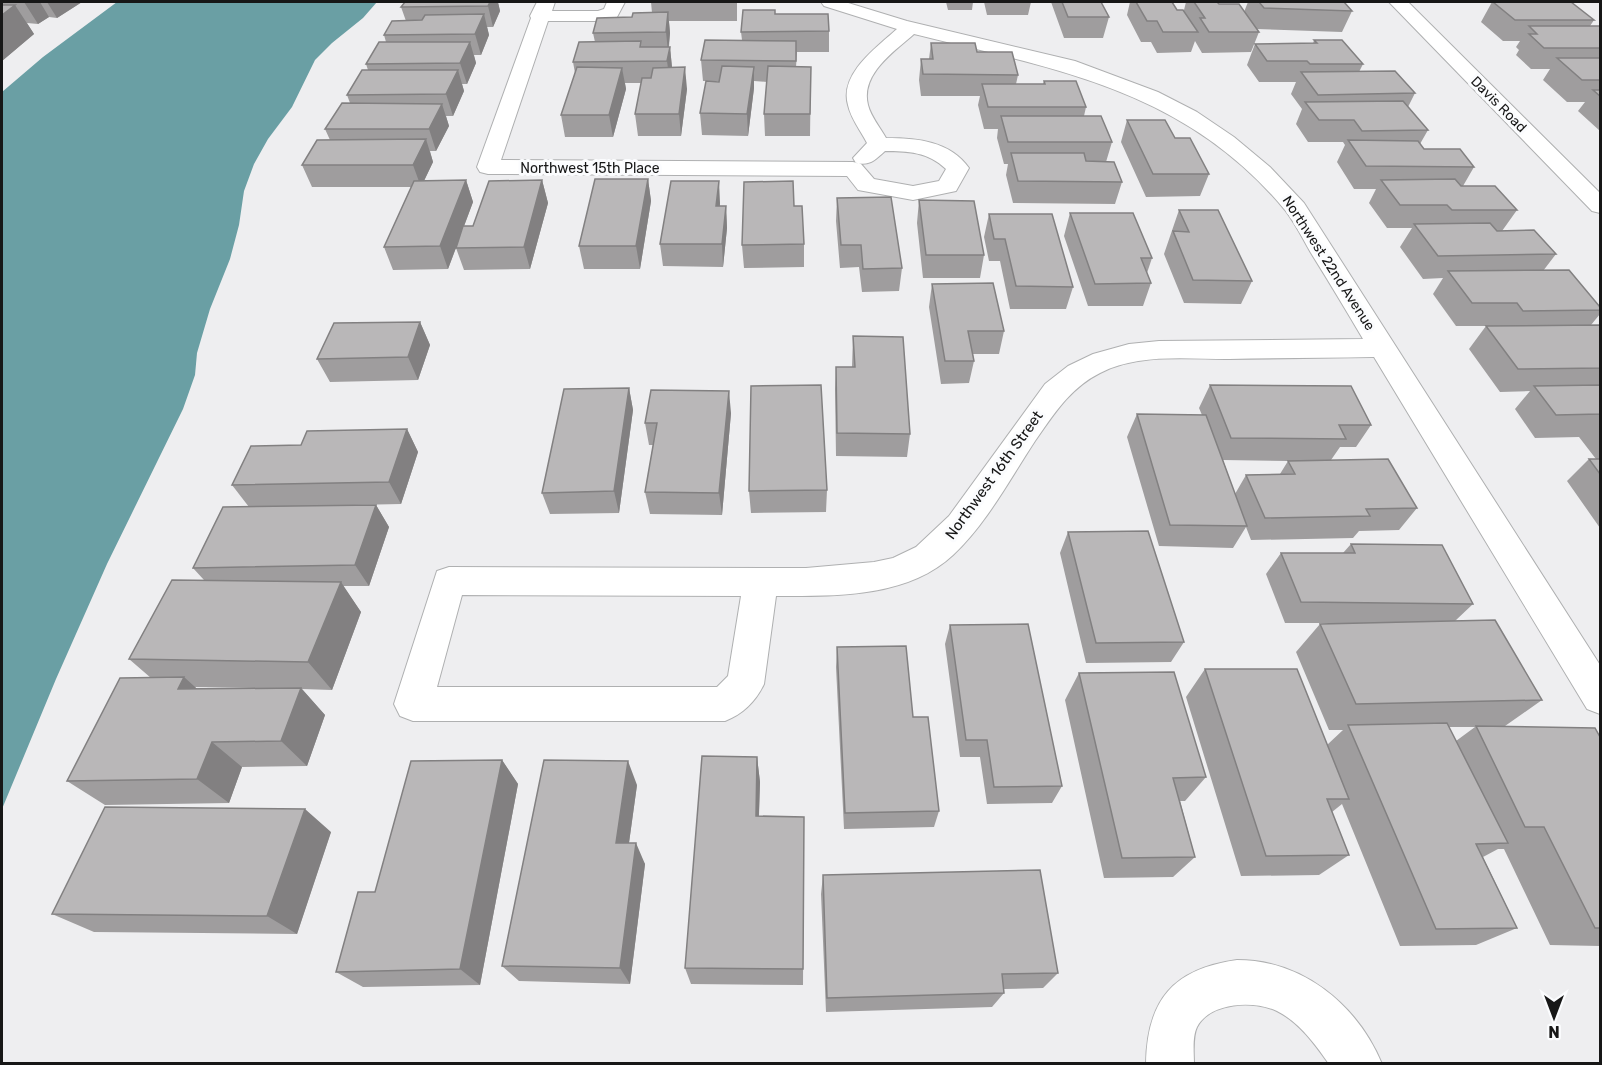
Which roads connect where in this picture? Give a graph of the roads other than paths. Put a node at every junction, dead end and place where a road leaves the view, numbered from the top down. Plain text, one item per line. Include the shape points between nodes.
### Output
1 (616, 2) edge
2 (830, 2) edge
3 (1398, 2) edge
4 (543, 9) edge
5 (910, 27) junction
6 (879, 144) junction
7 (853, 169) junction
8 (1600, 206) edge
9 (1384, 348) junction
10 (761, 582) junction
11 (1600, 697) edge
12 (1170, 1064) edge
13 (1358, 1064) edge

1 - 4 street, Northwest 15th Place via 612,13 598,16
2 - 5 street, Northwest 22nd Avenue
3 - 8 street, Davis Road
4 - 7 street, Northwest 15th Place via 488,167
5 - 6 street via 860,78 857,103
5 - 9 street, Northwest 22nd Avenue via 1091,72 1171,105 1208,127 1271,178 1296,208
6 - 7 street
6 - 7 street via 926,146 948,156 958,168 948,186 914,193 866,185
9 - 10 street, Northwest 16th Street via 1159,350 1108,357 1087,365 1054,391 961,524 941,546 914,564 882,576 846,581
9 - 11 street, Northwest 22nd Avenue
10 - 10 street, Northwest 16th Street via 745,684 725,704 413,704 449,581
12 - 13 street via 1175,1021 1185,1005 1222,984 1283,989 1306,1003 1335,1031

